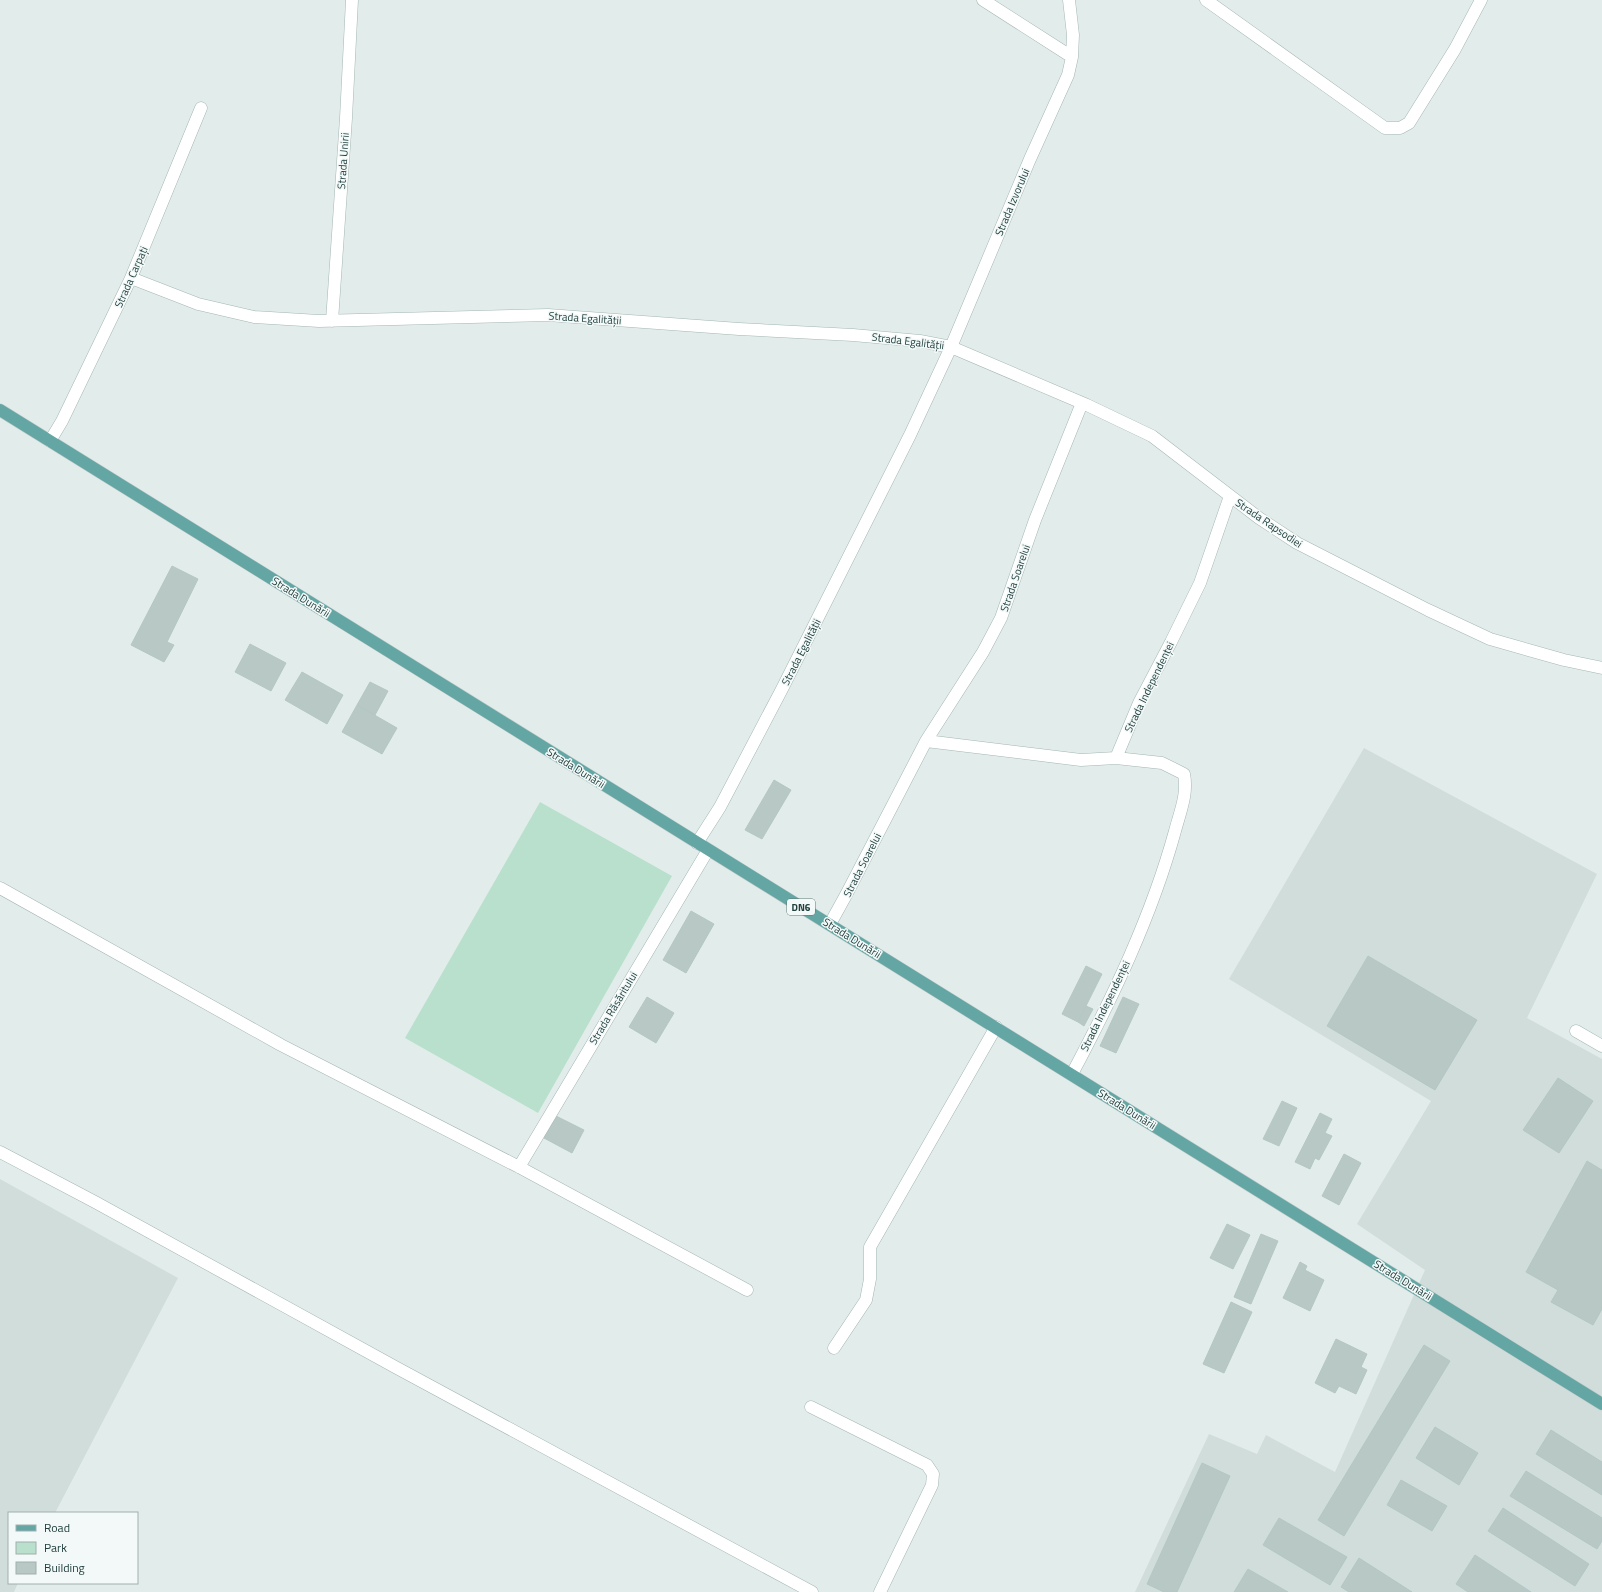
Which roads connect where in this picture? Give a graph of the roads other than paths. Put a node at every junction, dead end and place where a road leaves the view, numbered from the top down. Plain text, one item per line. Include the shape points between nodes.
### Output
1 (352, 0) edge
2 (983, 0) edge
3 (1069, 0) edge
4 (1206, 0) edge
5 (1481, 0) edge
6 (1072, 57) junction
7 (201, 108) dead end
8 (131, 278) junction
9 (332, 321) junction
10 (951, 347) junction
11 (1082, 403) junction
12 (0, 410) edge
13 (50, 441) junction
14 (1230, 496) junction
15 (1602, 668) edge
16 (926, 741) junction
17 (1116, 758) junction
18 (697, 843) junction
19 (708, 850) junction
20 (0, 888) edge
21 (830, 924) junction
22 (996, 1027) junction
23 (1576, 1031) dead end
24 (1602, 1046) edge
25 (1072, 1074) junction
26 (0, 1152) edge
27 (519, 1167) junction
28 (747, 1290) dead end
29 (834, 1348) dead end
30 (1602, 1404) edge
31 (811, 1407) dead end
32 (812, 1592) edge
33 (880, 1592) edge

1 - 9 street, Strada Unirii
2 - 6 street
3 - 6 street, Strada Izvorului via 1073,34
4 - 5 street via 1385,128 1400,128 1413,116 1455,49
6 - 10 street, Strada Izvorului via 1068,75
7 - 8 street, Strada Carpați
8 - 9 street, Strada Egalității via 198,304 254,317
8 - 13 street, Strada Carpați
9 - 10 street, Strada Egalității via 548,315 853,335 920,341
10 - 11 street, Strada Rapsodiei
10 - 18 street, Strada Egalității via 910,435 782,690 720,807
11 - 14 street, Strada Rapsodiei via 1152,436
11 - 16 street, Strada Soarelui via 1035,520 1001,618 984,652
12 - 13 main road, Strada Dunării / DN6
13 - 18 main road, Strada Dunării / DN6
14 - 15 street, Strada Rapsodiei via 1297,543 1490,639
14 - 17 street, Strada Independenței via 1200,583 1139,703
16 - 17 street via 1082,760
16 - 21 street, Strada Soarelui
17 - 25 street, Strada Independenței via 1162,763 1184,774 1184,799 1165,868 1126,965
18 - 19 main road, Strada Dunării / DN6
19 - 21 main road, Strada Dunării / DN6
19 - 27 street, Strada Răsăritului
20 - 27 street via 280,1045
21 - 22 main road, Strada Dunării / DN6
22 - 25 main road, Strada Dunării / DN6
22 - 29 street via 870,1247 870,1279 866,1300
23 - 24 street
25 - 30 main road, Strada Dunării / DN6
26 - 32 street
27 - 28 street
31 - 33 street via 927,1465 933,1474 932,1485 924,1503

